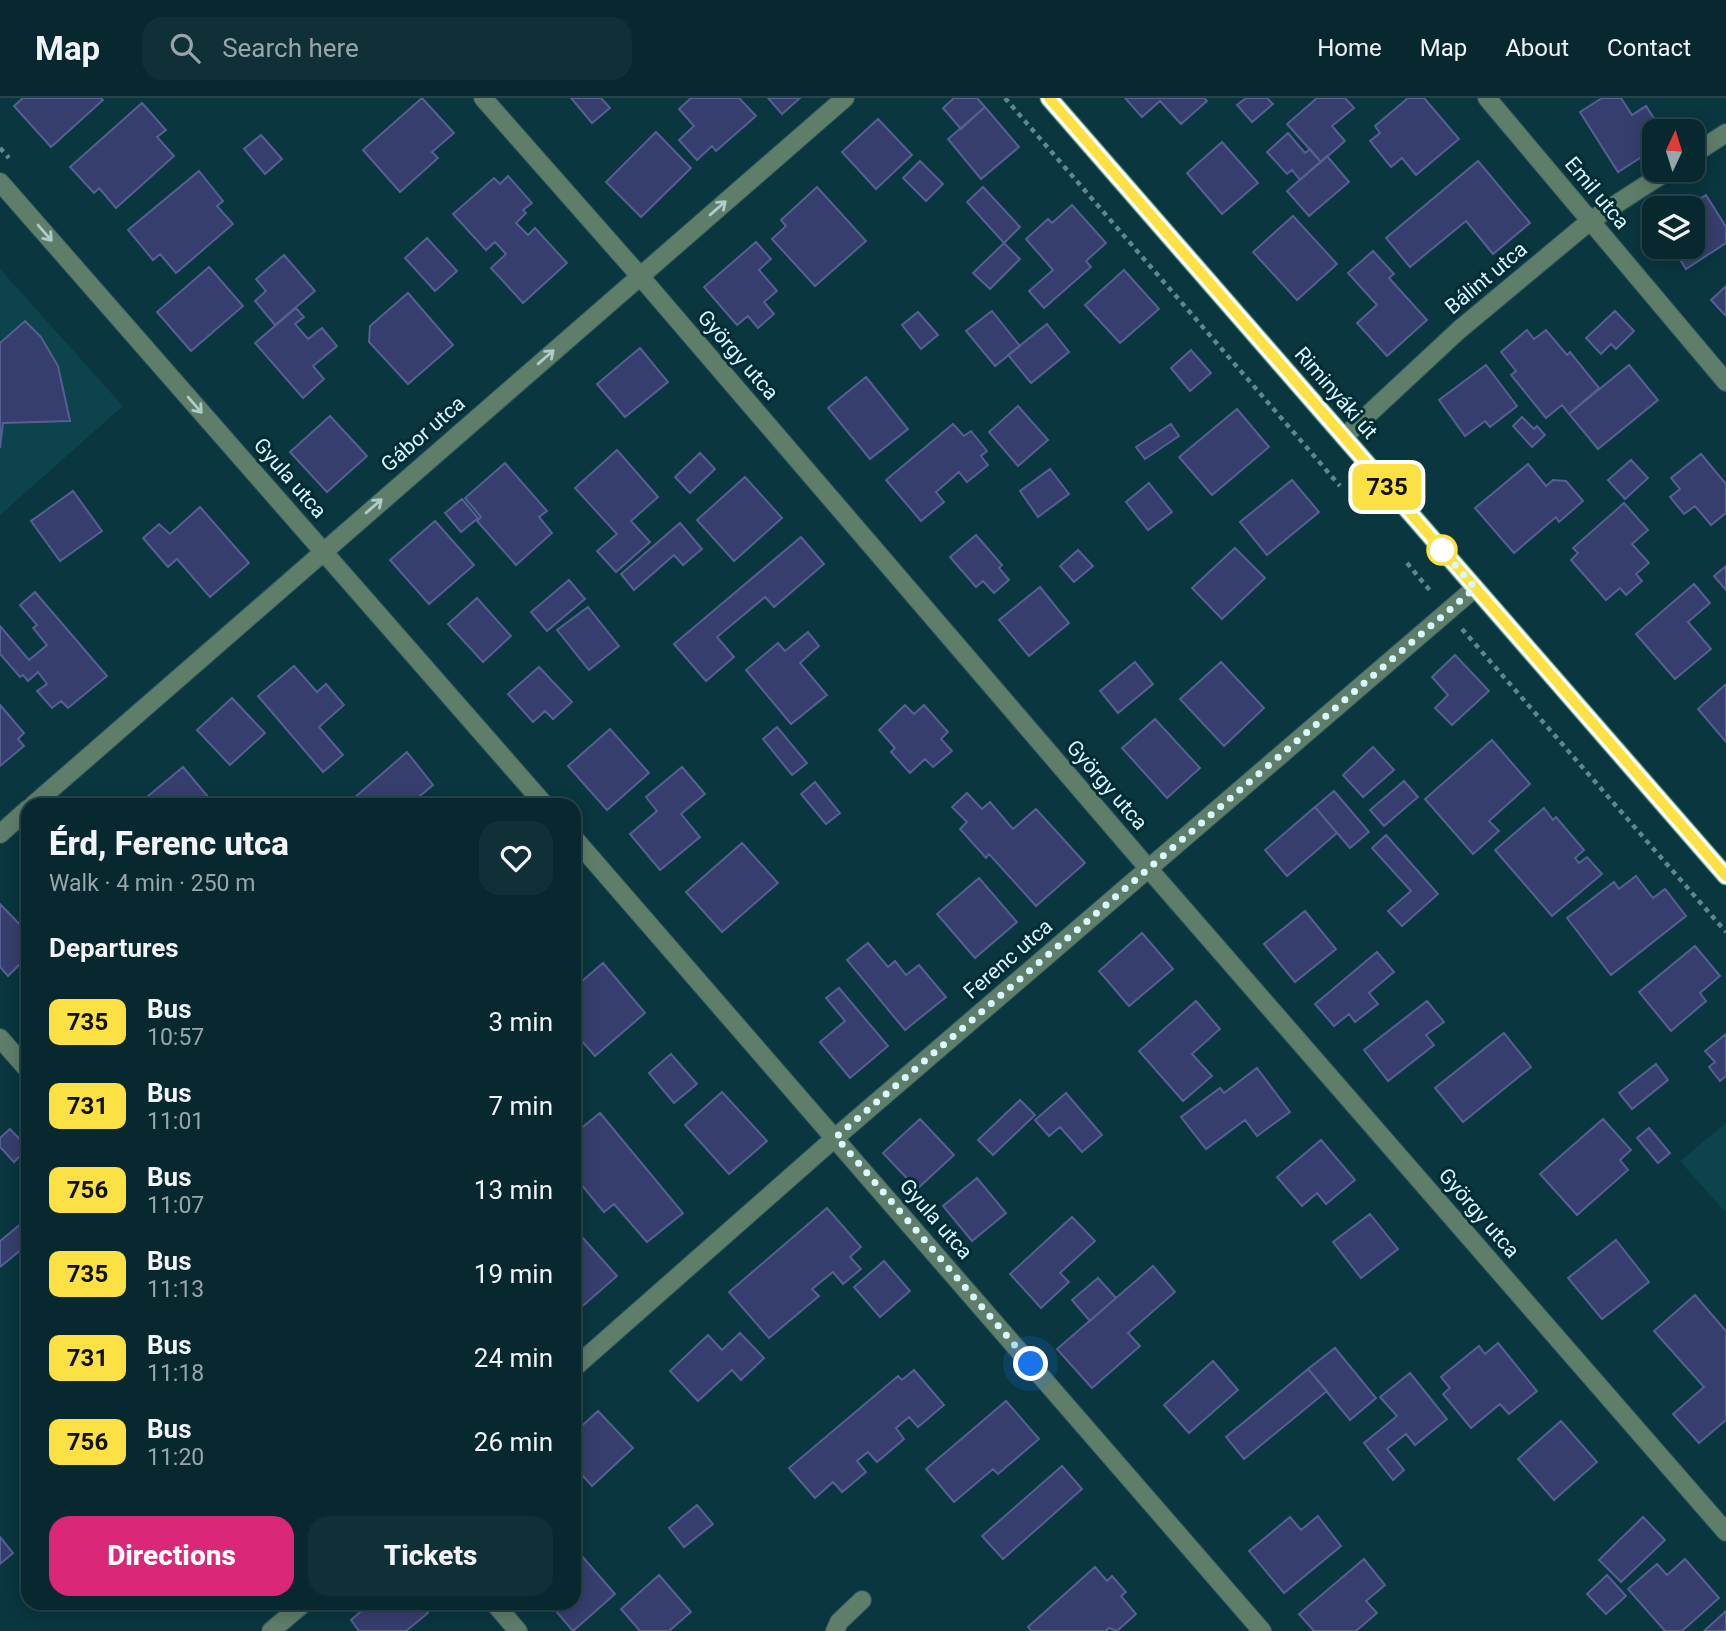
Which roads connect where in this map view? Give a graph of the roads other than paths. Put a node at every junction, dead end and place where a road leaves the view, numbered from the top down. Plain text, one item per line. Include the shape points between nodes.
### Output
1 (483, 98) edge
2 (845, 98) edge
3 (1049, 98) edge
4 (1487, 98) edge
5 (1726, 133) edge
6 (1705, 147) edge
7 (0, 182) edge
8 (1650, 182) edge
9 (1590, 220) junction
10 (639, 275) junction
11 (1726, 382) edge
12 (1344, 437) junction
13 (323, 551) junction
14 (1475, 588) junction
15 (41, 798) edge
16 (539, 798) edge
17 (21, 815) edge
18 (0, 834) edge
19 (581, 846) edge
20 (1148, 868) junction
21 (1726, 876) edge
22 (0, 1038) edge
23 (21, 1062) edge
24 (836, 1137) junction
25 (581, 1362) edge
26 (1726, 1532) edge
27 (862, 1600) dead end
28 (296, 1610) edge
29 (500, 1610) edge
30 (271, 1631) edge
31 (518, 1631) edge
32 (835, 1631) edge
33 (1262, 1631) edge

1 - 10 street, György utca
10 -> 2 street, Gábor utca
3 - 12 main road, Riminyáki út
4 - 9 street, Emil utca
5 - 6 street
7 -> 13 street, Gyula utca
8 - 9 street, Bálint utca
9 - 11 street, Emil utca
9 - 12 street, Bálint utca via 1460,330
13 -> 10 street, Gábor utca
10 - 20 street, György utca
12 - 14 main road, Riminyáki út
13 - 15 street, Gábor utca
13 - 16 street, Gyula utca
14 - 20 street, Ferenc utca
14 - 21 main road, Riminyáki út
17 - 18 street
19 - 24 street, Gyula utca
20 - 24 street, Ferenc utca
20 - 26 street, György utca
22 - 23 street
24 - 25 street, Ferenc utca
24 - 33 street, Gyula utca
27 - 32 street
28 - 30 street
29 - 31 street

